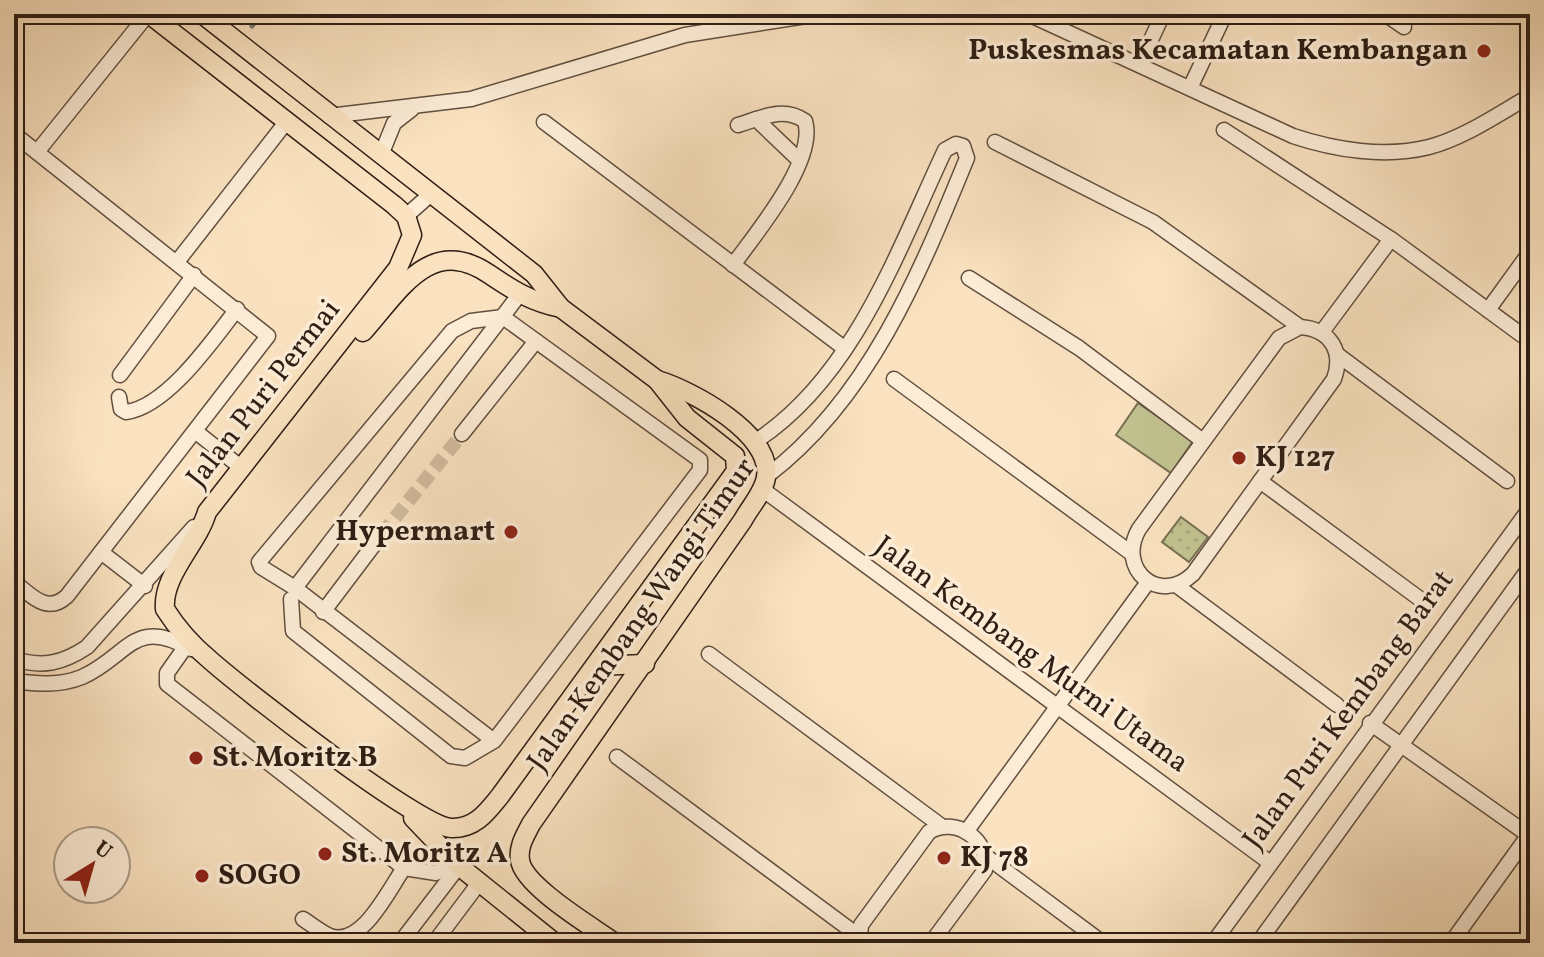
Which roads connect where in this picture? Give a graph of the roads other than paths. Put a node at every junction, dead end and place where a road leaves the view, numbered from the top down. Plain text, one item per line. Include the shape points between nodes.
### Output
1 (202, 14) edge
2 (819, 14) edge
3 (1028, 14) edge
4 (1163, 14) edge
5 (1385, 14) edge
6 (1224, 16) dead end
7 (152, 18) edge
8 (1404, 27) dead end
9 (1149, 44) dead end
10 (1190, 88) junction
11 (1530, 96) edge
12 (412, 108) junction
13 (329, 116) junction
14 (756, 119) junction
15 (544, 122) dead end
16 (738, 125) dead end
17 (281, 128) junction
18 (1224, 130) dead end
19 (14, 134) edge
20 (995, 142) dead end
21 (37, 152) junction
22 (381, 155) junction
23 (799, 160) junction
24 (431, 194) junction
25 (406, 216) junction
26 (1391, 239) junction
27 (1530, 252) edge
28 (177, 262) junction
29 (733, 265) junction
30 (194, 275) junction
31 (969, 278) dead end
32 (519, 295) junction
33 (561, 308) junction
34 (237, 309) junction
35 (1488, 310) junction
36 (503, 317) junction
37 (1300, 327) junction
38 (1322, 332) junction
39 (536, 341) junction
40 (1530, 341) edge
41 (844, 348) junction
42 (1338, 355) junction
43 (325, 365) junction
44 (120, 375) dead end
45 (894, 379) dead end
46 (657, 380) junction
47 (119, 397) dead end
48 (687, 418) junction
49 (195, 431) junction
50 (462, 434) tunnel mouth
51 (672, 440) junction
52 (756, 441) junction
53 (1203, 441) junction
54 (243, 469) junction
55 (1260, 481) junction
56 (1507, 481) dead end
57 (764, 482) junction
58 (1530, 508) edge
59 (207, 512) junction
60 (382, 534) tunnel mouth
61 (1131, 553) junction
62 (108, 557) junction
63 (1530, 567) edge
64 (139, 581) junction
65 (14, 582) edge
66 (1148, 582) junction
67 (1176, 585) junction
68 (293, 594) junction
69 (1420, 599) dead end
70 (323, 612) junction
71 (186, 646) junction
72 (709, 654) dead end
73 (14, 659) edge
74 (209, 660) junction
75 (645, 664) junction
76 (595, 666) junction
77 (14, 681) edge
78 (1337, 705) dead end
79 (1057, 707) junction
80 (1370, 723) junction
81 (494, 741) junction
82 (1402, 746) junction
83 (617, 757) dead end
84 (403, 807) junction
85 (940, 825) junction
86 (966, 832) junction
87 (1529, 835) edge
88 (987, 857) junction
89 (1269, 862) junction
90 (457, 864) junction
91 (404, 868) junction
92 (479, 883) junction
93 (303, 919) dead end
94 (363, 936) edge
95 (328, 940) edge
96 (862, 940) edge
97 (400, 943) edge
98 (434, 943) edge
99 (555, 943) edge
100 (615, 943) edge
101 (931, 943) edge
102 (1103, 943) edge
103 (1213, 943) edge
104 (1258, 943) edge
105 (1451, 943) edge

1 - 13 main road
2 - 12 street via 685,35 471,99
3 - 10 street
4 - 9 street
5 - 8 street
6 - 10 street
7 - 17 main road
7 - 21 street via 123,45
10 - 11 street via 1293,136 1357,151 1429,147
12 - 13 street
12 - 22 street via 394,123
13 - 22 main road
14 - 16 street
14 - 23 street
14 - 23 street via 779,112 805,121 808,130
15 - 29 street
17 - 25 main road
17 - 28 street
18 - 26 street
19 - 21 street
20 - 37 street via 1153,222
21 - 28 street
22 - 24 main road
23 - 29 street via 778,201
24 - 25 street
24 - 33 main road via 534,274
25 - 43 main road, Jalan Puri Permai via 412,243
26 - 35 street
26 - 38 street
27 - 35 street
28 - 30 street
29 - 41 street
30 - 34 street
30 - 44 street
31 - 53 street via 1079,348
32 - 33 main road
32 - 36 street
32 - 43 main road via 462,260 429,264 342,355
33 - 46 main road
34 - 47 street via 186,372 144,407 126,412
34 - 49 street via 268,336
35 - 40 street
36 - 39 street
36 - 68 street
36 - 68 street via 471,321 452,331 260,557 261,567
37 - 38 street
37 - 53 street via 1279,338
38 - 42 street
39 - 50 street
39 - 51 street
41 - 52 street via 793,414
41 - 57 street, Jalan Kembang Wangi Timur via 869,310 945,150 963,146 967,158 930,250 874,352 815,433
42 - 55 street via 1334,379
42 - 56 street
43 - 54 main road, Jalan Puri Permai
45 - 61 street
46 - 48 main road
46 - 52 main road via 701,398
48 - 51 street
48 - 76 main road, Jalan Kembang Wangi Timur via 735,456 736,471
49 - 54 street
49 - 62 street
51 - 81 street via 700,460 700,470
52 - 57 main road via 765,458
53 - 61 street via 1139,529
54 - 59 main road, Jalan Puri Permai
55 - 67 street via 1193,574
55 - 69 street
57 - 75 main road, Jalan Kembang Wangi Timur
57 - 79 street, Jalan Kembang Murni Utama
58 - 80 street, Jalan Puri Kembang Barat
59 - 64 street
59 - 74 main road, Jalan Puri Permai via 164,598 171,618
60 - 70 street
61 - 66 street via 1135,569
62 - 64 street
62 - 65 street via 53,605
63 - 82 street
64 - 73 street via 87,647 69,659 49,665
66 - 67 street
66 - 79 street
67 - 78 street
68 - 70 street
68 - 81 street via 293,631 451,756 465,758
70 - 81 street
71 - 74 street
71 - 77 street via 169,637 146,635 81,677 44,684
71 - 91 street via 167,673 167,684
72 - 85 street
74 - 84 main road, Jalan Puri Permai
75 - 76 main road
75 - 100 main road, Jalan Kembang Wangi Timur via 520,847 520,863 537,886
76 - 84 main road, Jalan Kembang Wangi Timur via 480,819 463,827 440,827
79 - 86 street
79 - 89 street, Jalan Kembang Murni Utama
80 - 82 street
80 - 89 street, Jalan Puri Kembang Barat
82 - 87 street
82 - 104 street
83 - 96 street
84 - 90 main road
85 - 86 street
85 - 96 street via 929,832 861,925
86 - 88 street
87 - 105 street
88 - 101 street via 985,870
88 - 102 street
89 - 103 street, Jalan Puri Kembang Barat
90 - 91 street via 436,873
90 - 92 main road
90 - 97 street
91 - 94 street
92 - 98 street
92 - 99 main road
93 - 95 street
94 - 95 street

